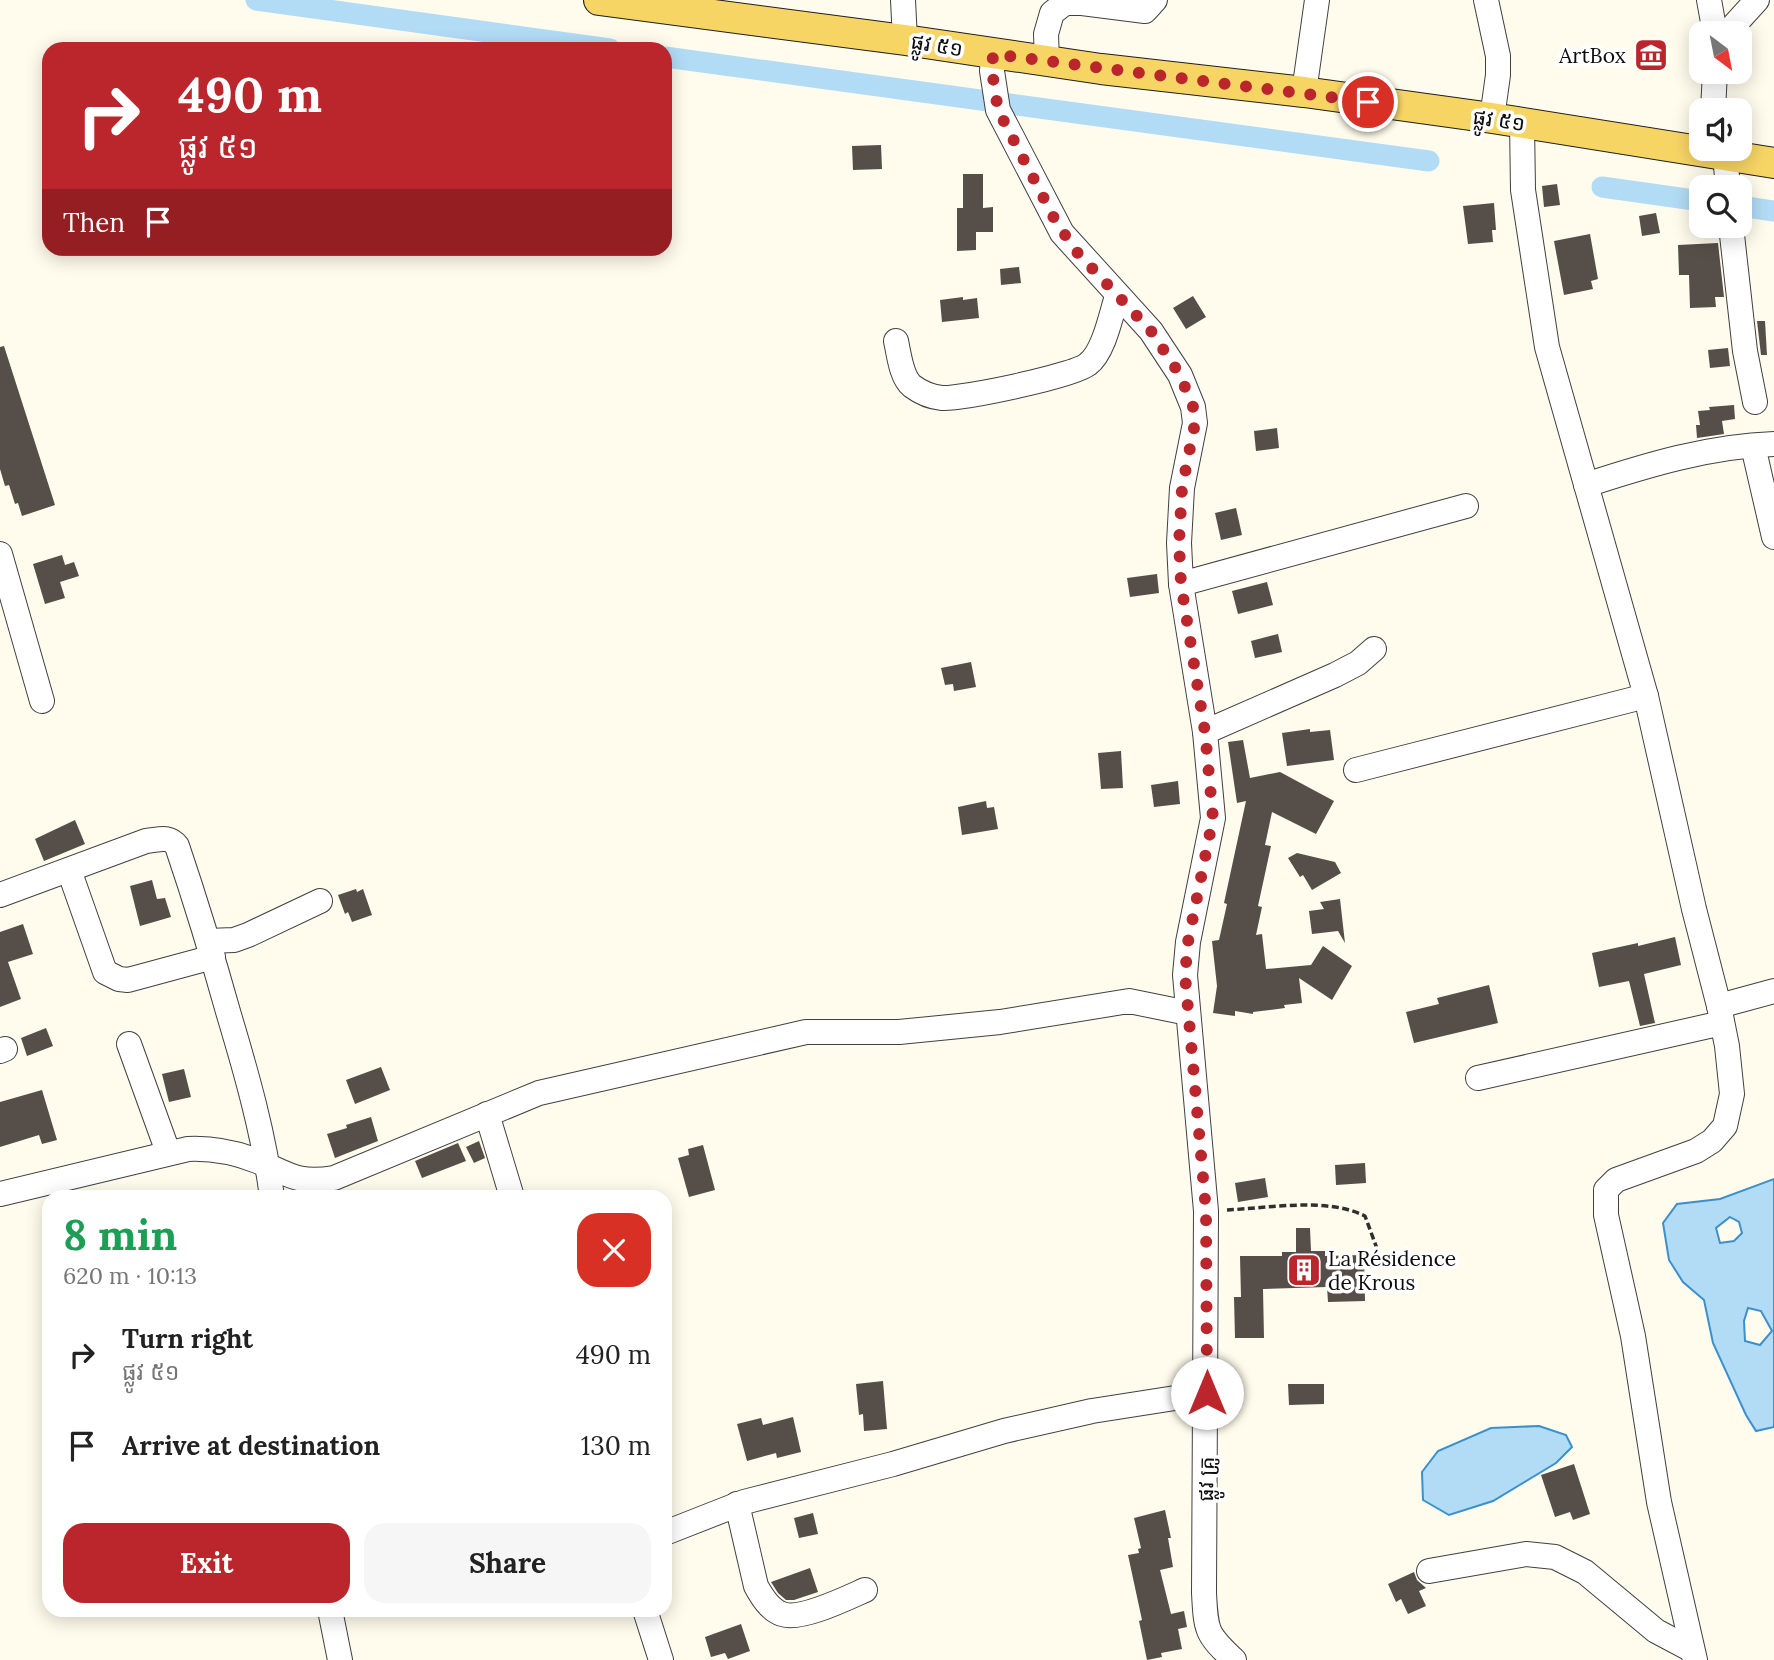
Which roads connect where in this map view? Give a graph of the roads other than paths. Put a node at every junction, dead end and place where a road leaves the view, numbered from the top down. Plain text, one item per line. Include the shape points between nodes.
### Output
1 (599, 0) edge
2 (903, 0) edge
3 (1156, 0) edge
4 (1317, 0) edge
5 (1486, 0) edge
6 (1709, 0) edge
7 (1757, 0) edge
8 (1713, 21) edge
9 (1738, 21) edge
10 (905, 40) junction
11 (1047, 61) junction
12 (992, 63) junction
13 (1304, 92) junction
14 (1495, 97) junction
15 (1522, 123) junction
16 (1774, 163) edge
17 (1720, 165) edge
18 (1732, 238) edge
19 (1117, 296) junction
20 (895, 341) dead end
21 (1755, 402) dead end
22 (1763, 445) edge
23 (1586, 485) junction
24 (1466, 506) dead end
25 (1774, 537) edge
26 (0, 554) edge
27 (1181, 584) junction
28 (1374, 649) dead end
29 (1646, 696) junction
30 (42, 701) dead end
31 (1205, 732) junction
32 (1356, 770) dead end
33 (69, 870) junction
34 (0, 895) edge
35 (320, 901) dead end
36 (211, 949) junction
37 (1774, 990) edge
38 (1188, 1013) junction
39 (1720, 1014) junction
40 (130, 1044) dead end
41 (1478, 1078) dead end
42 (488, 1114) junction
43 (168, 1152) junction
44 (268, 1166) junction
45 (271, 1190) edge
46 (510, 1190) edge
47 (0, 1194) edge
48 (1207, 1393) junction
49 (737, 1504) junction
50 (672, 1530) edge
51 (1429, 1571) dead end
52 (865, 1590) dead end
53 (331, 1617) edge
54 (647, 1617) edge
55 (1694, 1655) edge
56 (340, 1660) edge
57 (661, 1660) edge
58 (1234, 1660) edge

1 - 10 main road, ផ្លូវ ៥១
2 - 10 street
3 - 11 street via 1145,11 1066,3 1052,13 1046,34
4 - 13 street
5 - 14 street via 1497,57
6 - 8 street
7 - 9 street
10 - 12 main road, ផ្លូវ ៥១
11 - 12 main road, ផ្លូវ ៥១
11 - 13 main road, ផ្លូវ ៥១
12 - 19 street, ផ្លូវ គ្រូ via 998,110 1062,233
13 - 14 main road, ផ្លូវ ៥១
14 - 15 main road, ផ្លូវ ៥១
15 - 17 main road, ផ្លូវ ៥១
15 - 23 street via 1523,190 1547,347
16 - 17 main road, ផ្លូវ ៥១
18 - 21 street
19 - 20 street via 1096,357 1087,365 988,391 942,398 924,393 909,383
19 - 27 street, ផ្លូវ គ្រូ via 1151,331 1180,375 1193,407 1193,442 1179,515
22 - 23 street via 1712,450
22 - 25 street
23 - 29 street
24 - 27 street
26 - 30 street
27 - 31 street, ផ្លូវ គ្រូ
28 - 31 street via 1346,669
29 - 32 street
29 - 39 street
31 - 38 street, ផ្លូវ គ្រូ via 1213,818 1186,958
33 - 34 street
33 - 36 street via 105,972 128,980
33 - 36 street via 146,841 173,841
35 - 36 street
36 - 44 street
37 - 39 street
38 - 42 street via 1129,1001 1000,1022 899,1032 806,1032 538,1093
38 - 48 street, ផ្លូវ គ្រូ via 1206,1211
39 - 41 street
39 - 55 street via 1732,1094 1725,1126 1696,1150 1616,1180 1606,1191 1606,1215 1633,1335 1659,1502
40 - 43 street
42 - 44 street via 334,1178 303,1180
42 - 46 street
43 - 44 street via 204,1148
43 - 47 street
44 - 45 street
48 - 49 street via 1004,1431
48 - 58 street, ផ្លូវ គ្រូ via 1206,1625 1214,1642
49 - 50 street
49 - 52 street via 756,1586 775,1611 801,1615
51 - 55 street via 1526,1554 1555,1557 1585,1572 1656,1631
53 - 56 street
54 - 57 street

